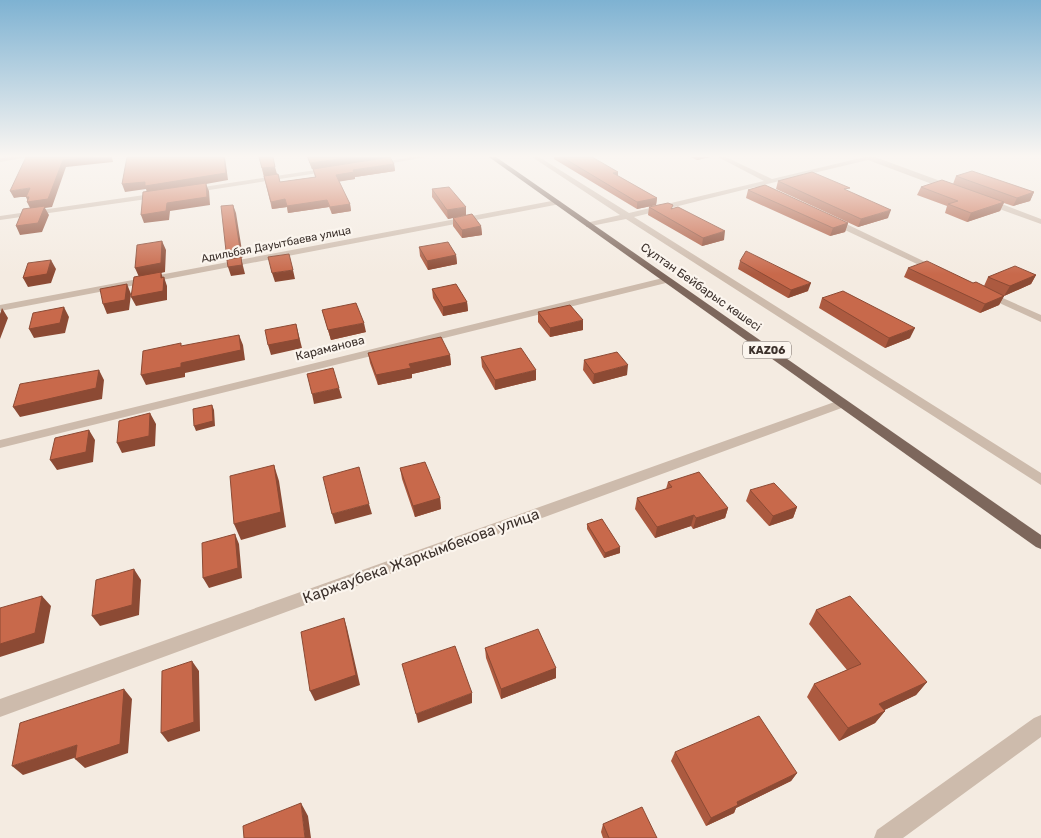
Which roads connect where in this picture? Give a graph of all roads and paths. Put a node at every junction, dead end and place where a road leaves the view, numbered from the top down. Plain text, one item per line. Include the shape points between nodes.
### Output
1 (152, 196) edge
2 (548, 196) edge
3 (596, 196) edge
4 (706, 196) edge
5 (780, 196) edge
6 (784, 198) edge
7 (978, 198) edge
8 (557, 202) junction
9 (627, 216) junction
10 (824, 217) edge
11 (0, 218) edge
12 (1041, 222) edge
13 (589, 225) junction
14 (945, 274) edge
15 (667, 280) junction
16 (980, 291) edge
17 (0, 308) edge
18 (1041, 319) edge
19 (843, 403) junction
20 (0, 444) edge
21 (1041, 480) edge
22 (1041, 542) edge
23 (0, 708) edge
24 (1041, 725) edge
25 (885, 838) edge

1 - 11 street
2 - 8 main road, Сұлтан Бейбарыс көшесі / KAZ06
3 - 9 street
4 - 9 street
5 - 6 street
7 - 12 street
8 - 13 main road, Сұлтан Бейбарыс көшесі / KAZ06
8 - 17 street, Адильбая Дауытбаева улица
9 - 13 street
9 - 21 street
10 - 14 street
13 - 15 main road, Сұлтан Бейбарыс көшесі / KAZ06
15 - 19 main road, Сұлтан Бейбарыс көшесі / KAZ06
15 - 20 street, Караманова
16 - 18 street
19 - 22 main road, Сұлтан Бейбарыс көшесі / KAZ06
19 - 23 street, Каржаубека Жаркымбекова улица
24 - 25 street

